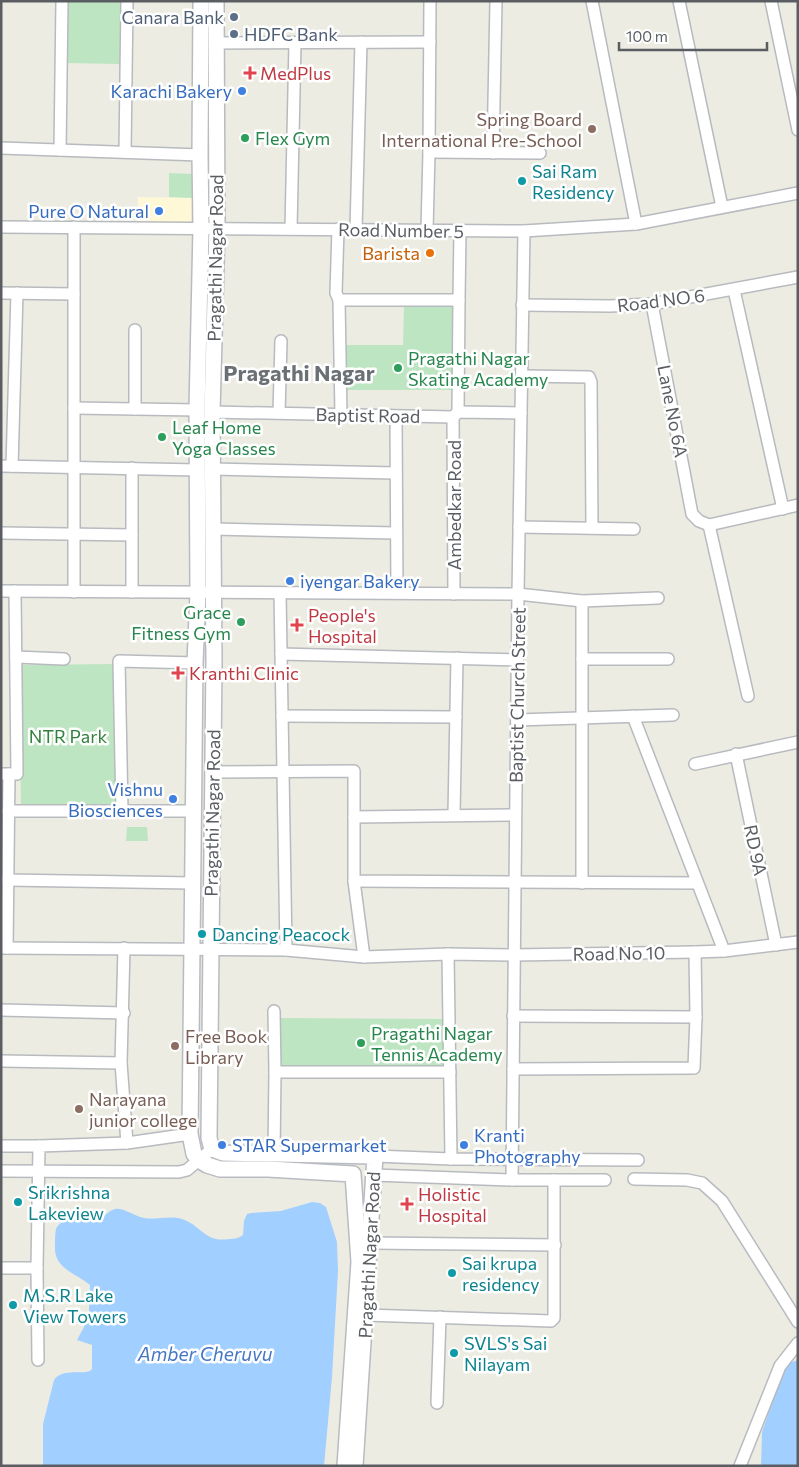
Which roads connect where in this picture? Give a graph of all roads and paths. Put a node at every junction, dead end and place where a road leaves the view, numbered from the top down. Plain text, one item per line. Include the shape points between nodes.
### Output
1 (62, 1) edge
2 (127, 1) edge
3 (202, 1) edge
4 (216, 1) edge
5 (430, 1) edge
6 (496, 1) edge
7 (592, 1) edge
8 (679, 1) edge
9 (771, 1) edge
10 (295, 42) junction
11 (361, 42) junction
12 (430, 42) junction
13 (216, 43) junction
14 (797, 127) edge
15 (1, 148) edge
16 (60, 150) junction
17 (125, 152) junction
18 (429, 152) junction
19 (493, 153) junction
20 (540, 153) dead end
21 (200, 155) junction
22 (798, 193) edge
23 (722, 207) junction
24 (636, 224) junction
25 (1, 226) edge
26 (74, 227) junction
27 (209, 228) junction
28 (291, 229) junction
29 (338, 229) junction
30 (356, 229) junction
31 (426, 230) junction
32 (460, 231) junction
33 (524, 231) junction
34 (798, 277) edge
35 (734, 290) junction
36 (1, 293) edge
37 (17, 293) junction
38 (74, 294) junction
39 (339, 300) junction
40 (459, 300) junction
41 (522, 304) junction
42 (652, 304) junction
43 (135, 330) dead end
44 (281, 341) dead end
45 (522, 376) junction
46 (74, 408) junction
47 (135, 409) junction
48 (197, 410) junction
49 (212, 412) junction
50 (520, 413) junction
51 (279, 414) junction
52 (456, 414) junction
53 (340, 415) junction
54 (396, 416) junction
55 (7, 466) edge
56 (74, 467) junction
57 (132, 468) junction
58 (205, 469) junction
59 (396, 473) junction
60 (798, 506) edge
61 (783, 509) junction
62 (709, 525) junction
63 (519, 527) junction
64 (592, 528) junction
65 (213, 529) junction
66 (634, 529) dead end
67 (1, 533) edge
68 (396, 533) junction
69 (73, 534) junction
70 (132, 535) junction
71 (1, 591) edge
72 (15, 592) junction
73 (74, 592) junction
74 (132, 592) junction
75 (205, 592) junction
76 (280, 593) junction
77 (397, 593) junction
78 (454, 594) junction
79 (518, 594) junction
80 (658, 598) dead end
81 (582, 601) junction
82 (281, 654) junction
83 (16, 657) junction
84 (457, 658) junction
85 (64, 659) dead end
86 (582, 659) junction
87 (668, 659) dead end
88 (517, 660) junction
89 (195, 663) junction
90 (748, 696) dead end
91 (673, 715) dead end
92 (282, 716) junction
93 (633, 716) junction
94 (456, 717) junction
95 (582, 718) junction
96 (517, 720) junction
97 (798, 742) edge
98 (736, 754) junction
99 (695, 764) dead end
100 (283, 771) junction
101 (213, 772) junction
102 (5, 774) edge
103 (8, 811) junction
104 (122, 811) junction
105 (194, 811) junction
106 (454, 814) junction
107 (515, 815) junction
108 (354, 817) junction
109 (7, 880) junction
110 (354, 881) junction
111 (515, 882) junction
112 (192, 883) junction
113 (582, 883) junction
114 (697, 884) junction
115 (798, 942) edge
116 (776, 945) junction
117 (4, 948) edge
118 (124, 948) junction
119 (192, 948) junction
120 (210, 948) junction
121 (286, 950) junction
122 (724, 951) junction
123 (695, 952) junction
124 (448, 954) junction
125 (514, 955) junction
126 (364, 957) junction
127 (1, 1010) edge
128 (274, 1011) dead end
129 (124, 1013) junction
130 (514, 1016) junction
131 (696, 1017) junction
132 (1, 1061) edge
133 (122, 1063) junction
134 (513, 1069) junction
135 (276, 1072) junction
136 (450, 1072) junction
137 (190, 1134) junction
138 (127, 1143) junction
139 (1, 1146) edge
140 (39, 1146) junction
141 (212, 1150) junction
142 (274, 1154) junction
143 (355, 1156) junction
144 (375, 1156) junction
145 (450, 1159) junction
146 (512, 1159) junction
147 (199, 1160) junction
148 (638, 1160) dead end
149 (1, 1171) edge
150 (39, 1172) junction
151 (353, 1174) junction
152 (374, 1175) junction
153 (634, 1179) dead end
154 (512, 1180) junction
155 (554, 1180) junction
156 (605, 1180) dead end
157 (370, 1243) junction
158 (555, 1244) junction
159 (1, 1268) edge
160 (37, 1268) junction
161 (366, 1315) junction
162 (440, 1317) junction
163 (798, 1322) edge
164 (798, 1343) edge
165 (38, 1360) dead end
166 (437, 1404) dead end
167 (344, 1466) edge
168 (355, 1466) edge
169 (740, 1466) edge

1 - 16 street
2 - 17 street
3 - 21 main road, Pragathi Nagar Road
4 - 13 main road, Pragathi Nagar Road
5 - 12 street
6 - 19 street
7 - 24 street
8 - 23 street
9 - 14 street
10 - 11 street
10 - 13 street
10 - 28 street
11 - 12 street
11 - 30 street
12 - 18 street
13 - 27 main road, Pragathi Nagar Road
15 - 16 street
16 - 17 street
17 - 21 street
18 - 19 street
18 - 31 street
19 - 20 street
21 - 27 main road, Pragathi Nagar Road
22 - 23 street, Road Number 5
23 - 24 street, Road Number 5
24 - 33 street, Road Number 5
25 - 26 street, Road Number 5
26 - 27 street, Road Number 5
26 - 38 street
27 - 28 street, Road Number 5
27 - 48 main road, Pragathi Nagar Road
27 - 49 main road, Pragathi Nagar Road
28 - 29 street, Road Number 5
29 - 30 street, Road Number 5
29 - 39 street via 336,293
30 - 31 street, Road Number 5
31 - 32 street, Road Number 5
32 - 33 street, Road Number 5
32 - 40 street, Ambedkar Road
33 - 41 street, Baptist Church Street
34 - 35 street, Road NO 6
35 - 42 street, Road NO 6
35 - 61 street
36 - 37 street
37 - 38 street
37 - 55 street
38 - 46 street
39 - 40 street
39 - 53 street
40 - 52 street, Ambedkar Road
41 - 42 street, Road NO 6
41 - 45 street, Baptist Church Street
42 - 62 street, Lane No 6A via 692,514
43 - 47 street
44 - 51 street
45 - 50 street, Baptist Church Street
45 - 64 street via 590,377
46 - 47 street
46 - 56 street
47 - 48 street
48 - 58 main road, Pragathi Nagar Road
49 - 51 street, Baptist Road
49 - 58 main road, Pragathi Nagar Road
50 - 52 street, Baptist Road
50 - 63 street, Baptist Church Street
51 - 53 street, Baptist Road
52 - 54 street, Baptist Road
52 - 78 street, Ambedkar Road
53 - 54 street, Baptist Road
54 - 59 street
55 - 56 street
56 - 57 street
56 - 69 street
57 - 58 street
57 - 70 street
58 - 59 street
58 - 65 main road, Pragathi Nagar Road
58 - 75 main road, Pragathi Nagar Road
59 - 68 street
60 - 61 street
61 - 62 street
62 - 90 street
63 - 64 street
63 - 79 street, Baptist Church Street
64 - 66 street
65 - 68 street
65 - 75 main road, Pragathi Nagar Road
67 - 69 street
68 - 77 street
69 - 70 street
69 - 73 street
70 - 74 street
71 - 72 street
72 - 73 street
72 - 83 street
73 - 74 street
74 - 75 street
75 - 76 street
75 - 89 main road, Pragathi Nagar Road
75 - 101 main road, Pragathi Nagar Road via 214,662
76 - 77 street
76 - 82 street
77 - 78 street
78 - 79 street
79 - 81 street
79 - 88 street, Baptist Church Street
80 - 81 street
81 - 86 street
82 - 84 street
82 - 92 street
83 - 85 street
83 - 102 street via 17,774
84 - 88 street
84 - 94 street
86 - 87 street
86 - 95 street
88 - 96 street, Baptist Church Street
89 - 104 street via 119,661
89 - 105 main road, Pragathi Nagar Road
91 - 93 street
92 - 94 street
92 - 100 street
93 - 95 street
93 - 114 street
94 - 106 street
95 - 96 street
95 - 113 street
96 - 107 street, Baptist Church Street
97 - 98 street
98 - 99 street
98 - 116 street, RD 9A
100 - 101 street
100 - 108 street via 354,771
100 - 121 street
101 - 120 main road, Pragathi Nagar Road
102 - 103 street
103 - 104 street
103 - 109 street
104 - 105 street
105 - 112 main road, Pragathi Nagar Road
106 - 107 street
106 - 108 street
107 - 111 street, Baptist Church Street
108 - 110 street
109 - 112 street
109 - 117 street
110 - 111 street
110 - 126 street
111 - 113 street
111 - 125 street, Baptist Church Street
112 - 119 main road, Pragathi Nagar Road
113 - 114 street
114 - 122 street
115 - 116 street, Road No 10
116 - 122 street, Road No 10
117 - 118 street, Road No 10
118 - 119 street, Road No 10
118 - 129 street
119 - 120 street, Road No 10
119 - 137 main road, Pragathi Nagar Road
120 - 121 street, Road No 10
120 - 141 main road, Pragathi Nagar Road via 208,1129
121 - 126 street, Road No 10
122 - 123 street, Road No 10
123 - 125 street, Road No 10
123 - 131 street
124 - 125 street, Road No 10
124 - 126 street, Road No 10
124 - 136 street
125 - 130 street, Baptist Church Street
127 - 129 street
128 - 135 street
129 - 133 street
130 - 131 street
130 - 134 street, Baptist Church Street
131 - 134 street via 695,1066 692,1070
132 - 133 street
133 - 138 street
134 - 146 street, Baptist Church Street
135 - 136 street
135 - 142 street
136 - 145 street
137 - 138 street
137 - 147 main road, Pragathi Nagar Road via 194,1154
138 - 140 street
139 - 140 street
140 - 150 street
141 - 142 main road, Pragathi Nagar Road
141 - 147 street
142 - 143 main road, Pragathi Nagar Road
143 - 144 main road, Pragathi Nagar Road
143 - 151 main road
144 - 145 street
144 - 152 main road, Pragathi Nagar Road
145 - 146 street
146 - 148 street
146 - 154 street, Baptist Church Street
147 - 150 street via 179,1172
147 - 151 main road, Pragathi Nagar Road via 220,1169
149 - 150 street
150 - 160 street
151 - 152 main road
151 - 167 main road, Pragathi Nagar Road via 359,1262
152 - 154 street
152 - 157 main road, Pragathi Nagar Road
153 - 163 street via 702,1183 722,1201
154 - 155 street
155 - 156 street
155 - 158 street
157 - 158 street
157 - 161 main road, Pragathi Nagar Road
158 - 162 street via 554,1318 551,1321
159 - 160 street
160 - 165 street
161 - 162 street
161 - 168 main road, Pragathi Nagar Road
162 - 166 street
164 - 169 street via 780,1366

